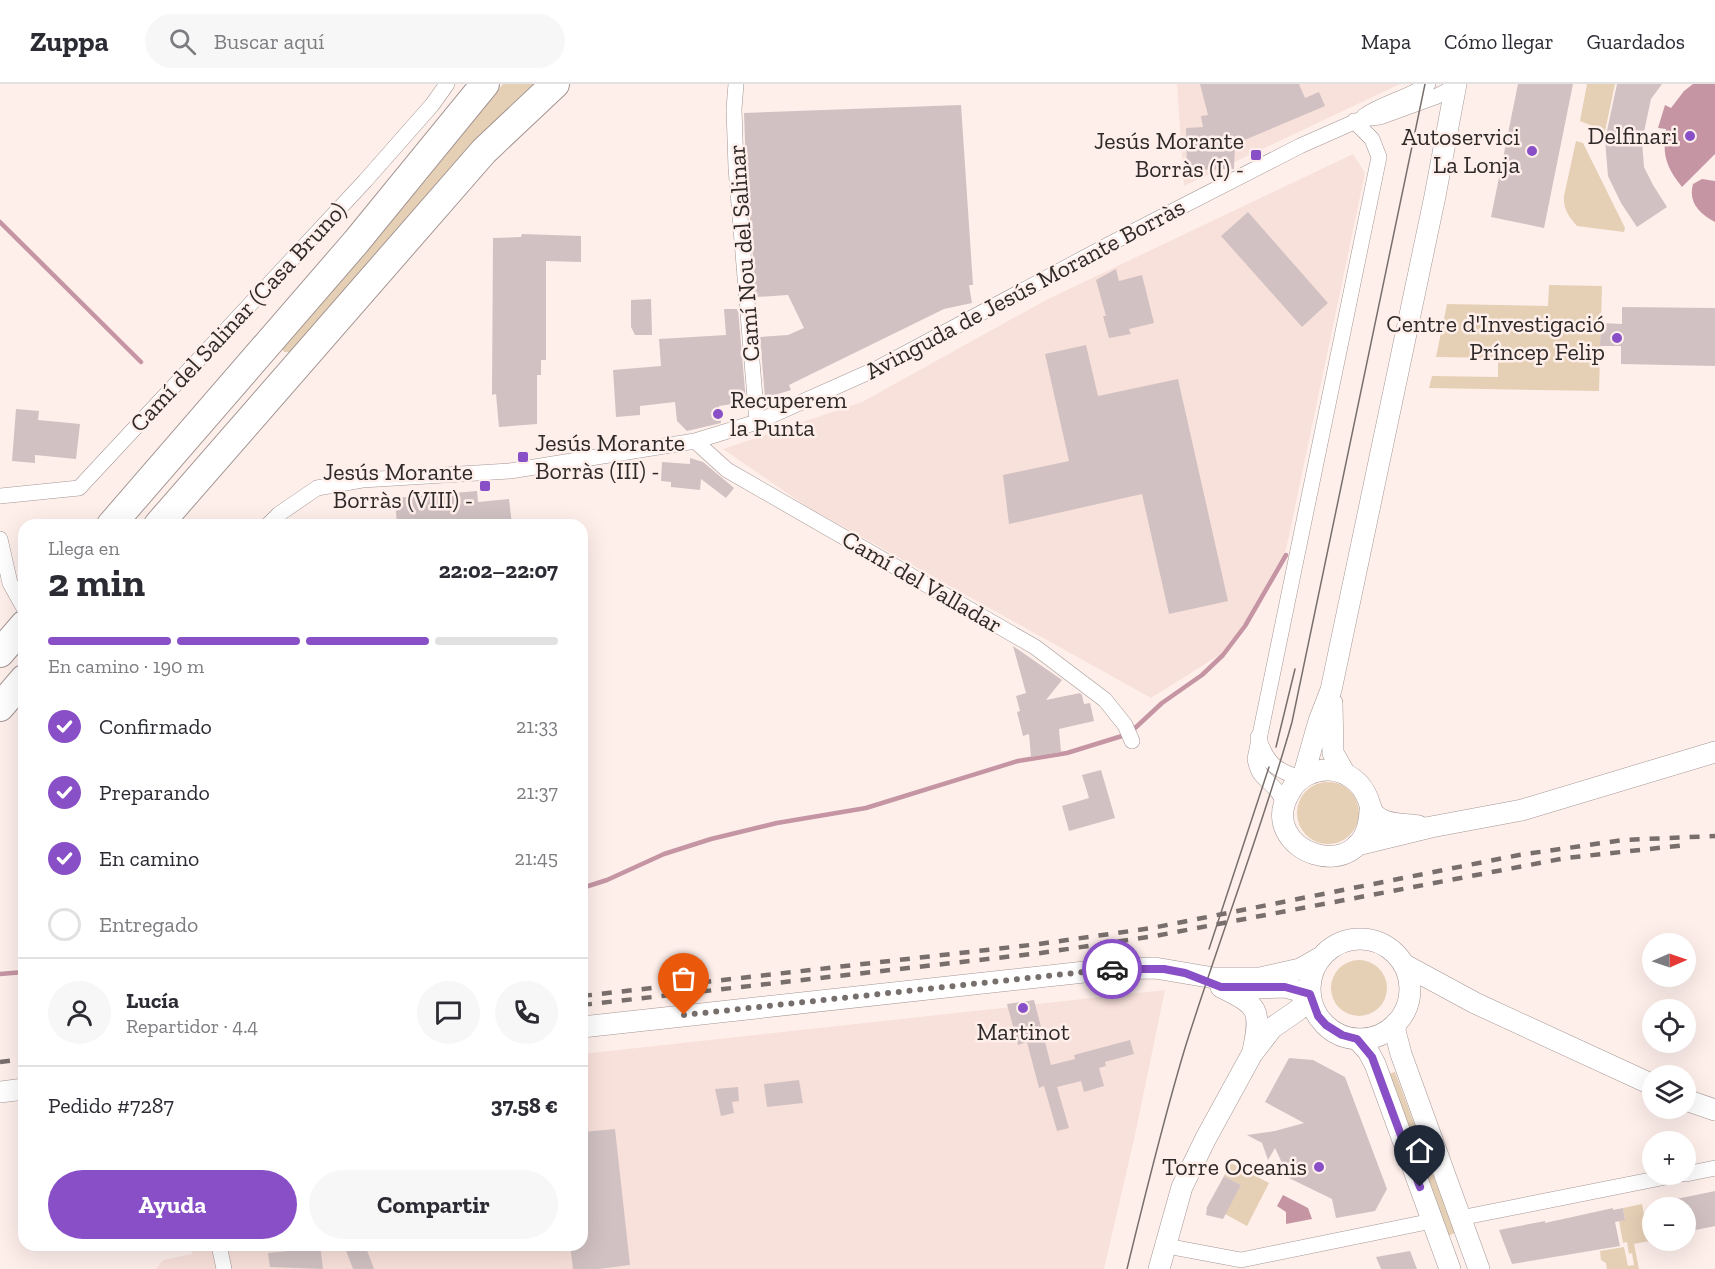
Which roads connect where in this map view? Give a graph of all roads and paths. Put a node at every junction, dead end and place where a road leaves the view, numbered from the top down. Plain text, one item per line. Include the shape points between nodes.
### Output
1 (447, 84) edge
2 (485, 84) edge
3 (555, 84) edge
4 (736, 84) edge
5 (1428, 84) edge
6 (1455, 84) edge
7 (1357, 120) junction
8 (757, 422) junction
9 (695, 441) junction
10 (0, 496) edge
11 (116, 519) edge
12 (163, 519) edge
13 (274, 519) edge
14 (0, 539) edge
15 (18, 608) edge
16 (18, 627) edge
17 (0, 653) edge
18 (18, 687) edge
19 (1331, 690) junction
20 (0, 707) edge
21 (1258, 737) junction
22 (1132, 741) dead end
23 (1715, 752) edge
24 (1345, 774) junction
25 (1302, 778) junction
26 (1285, 803) junction
27 (1370, 810) junction
28 (1431, 827) junction
29 (1357, 845) junction
30 (1321, 957) junction
31 (1403, 964) junction
32 (1185, 973) junction
33 (1221, 987) junction
34 (1310, 995) junction
35 (1408, 1002) junction
36 (1475, 1004) junction
37 (1396, 1023) junction
38 (1326, 1025) junction
39 (588, 1026) edge
40 (1357, 1039) junction
41 (1252, 1054) junction
42 (1642, 1080) edge
43 (18, 1090) edge
44 (0, 1092) edge
45 (1696, 1103) edge
46 (1715, 1110) edge
47 (1715, 1168) edge
48 (1696, 1172) edge
49 (1642, 1182) edge
50 (1460, 1218) junction
51 (1432, 1221) junction
52 (1177, 1248) junction
53 (220, 1251) edge
54 (224, 1269) edge
55 (1159, 1269) edge
56 (1172, 1269) edge
57 (1450, 1269) edge
58 (1479, 1269) edge

1 - 10 street, Camí del Salinar (Casa Bruno) via 365,182 79,488
2 - 11 highway via 356,242
3 - 12 highway via 484,151
4 - 8 street, Camí Nou del Salinar via 736,168
5 - 7 street, Avinguda de Jesús Morante Borràs
6 - 7 street, Avinguda de Jesús Morante Borràs via 1435,97 1380,117
6 - 19 main road
7 - 8 street, Avinguda de Jesús Morante Borràs via 1138,229 878,368
7 - 21 street via 1372,139 1379,157
8 - 9 street, Avinguda de Jesús Morante Borràs
9 - 13 street, Avinguda de Jesús Morante Borràs via 510,471 362,480 317,488
9 - 22 street, Camí del Valladar via 727,470 1035,647 1105,700
14 - 15 street
16 - 17 highway
18 - 20 highway
19 - 24 main road via 1333,753
19 - 25 main road
21 - 25 street via 1263,752 1275,767
21 - 26 street via 1257,770
23 - 28 main road via 1522,810
24 - 25 main road via 1322,770
24 - 27 main road via 1363,789
25 - 26 main road
26 - 29 main road via 1287,833 1300,849 1329,857 1349,852
27 - 28 main road via 1383,820
27 - 29 main road via 1368,829
28 - 29 main road
30 - 31 main road via 1347,940 1365,939 1381,944
30 - 32 main road via 1300,969 1260,978 1228,979
30 - 34 main road via 1313,970
31 - 35 main road via 1409,985
31 - 36 main road
32 - 33 main road
32 - 39 main road via 1155,968 1112,969
33 - 34 main road via 1285,987
33 - 41 main road via 1247,1000 1257,1014
34 - 38 main road
34 - 41 main road via 1298,1010 1272,1028
35 - 36 main road via 1418,994 1428,994
35 - 37 main road
36 - 42 main road
37 - 40 main road via 1373,1037
37 - 50 main road via 1401,1054
38 - 40 main road
38 - 52 main road via 1299,1027 1273,1043 1195,1187
40 - 51 main road via 1375,1064
41 - 55 main road via 1182,1187
43 - 44 main road
45 - 46 main road
47 - 48 street
49 - 50 street
50 - 58 main road
51 - 52 street via 1241,1260
51 - 57 main road
52 - 56 main road
53 - 54 street

